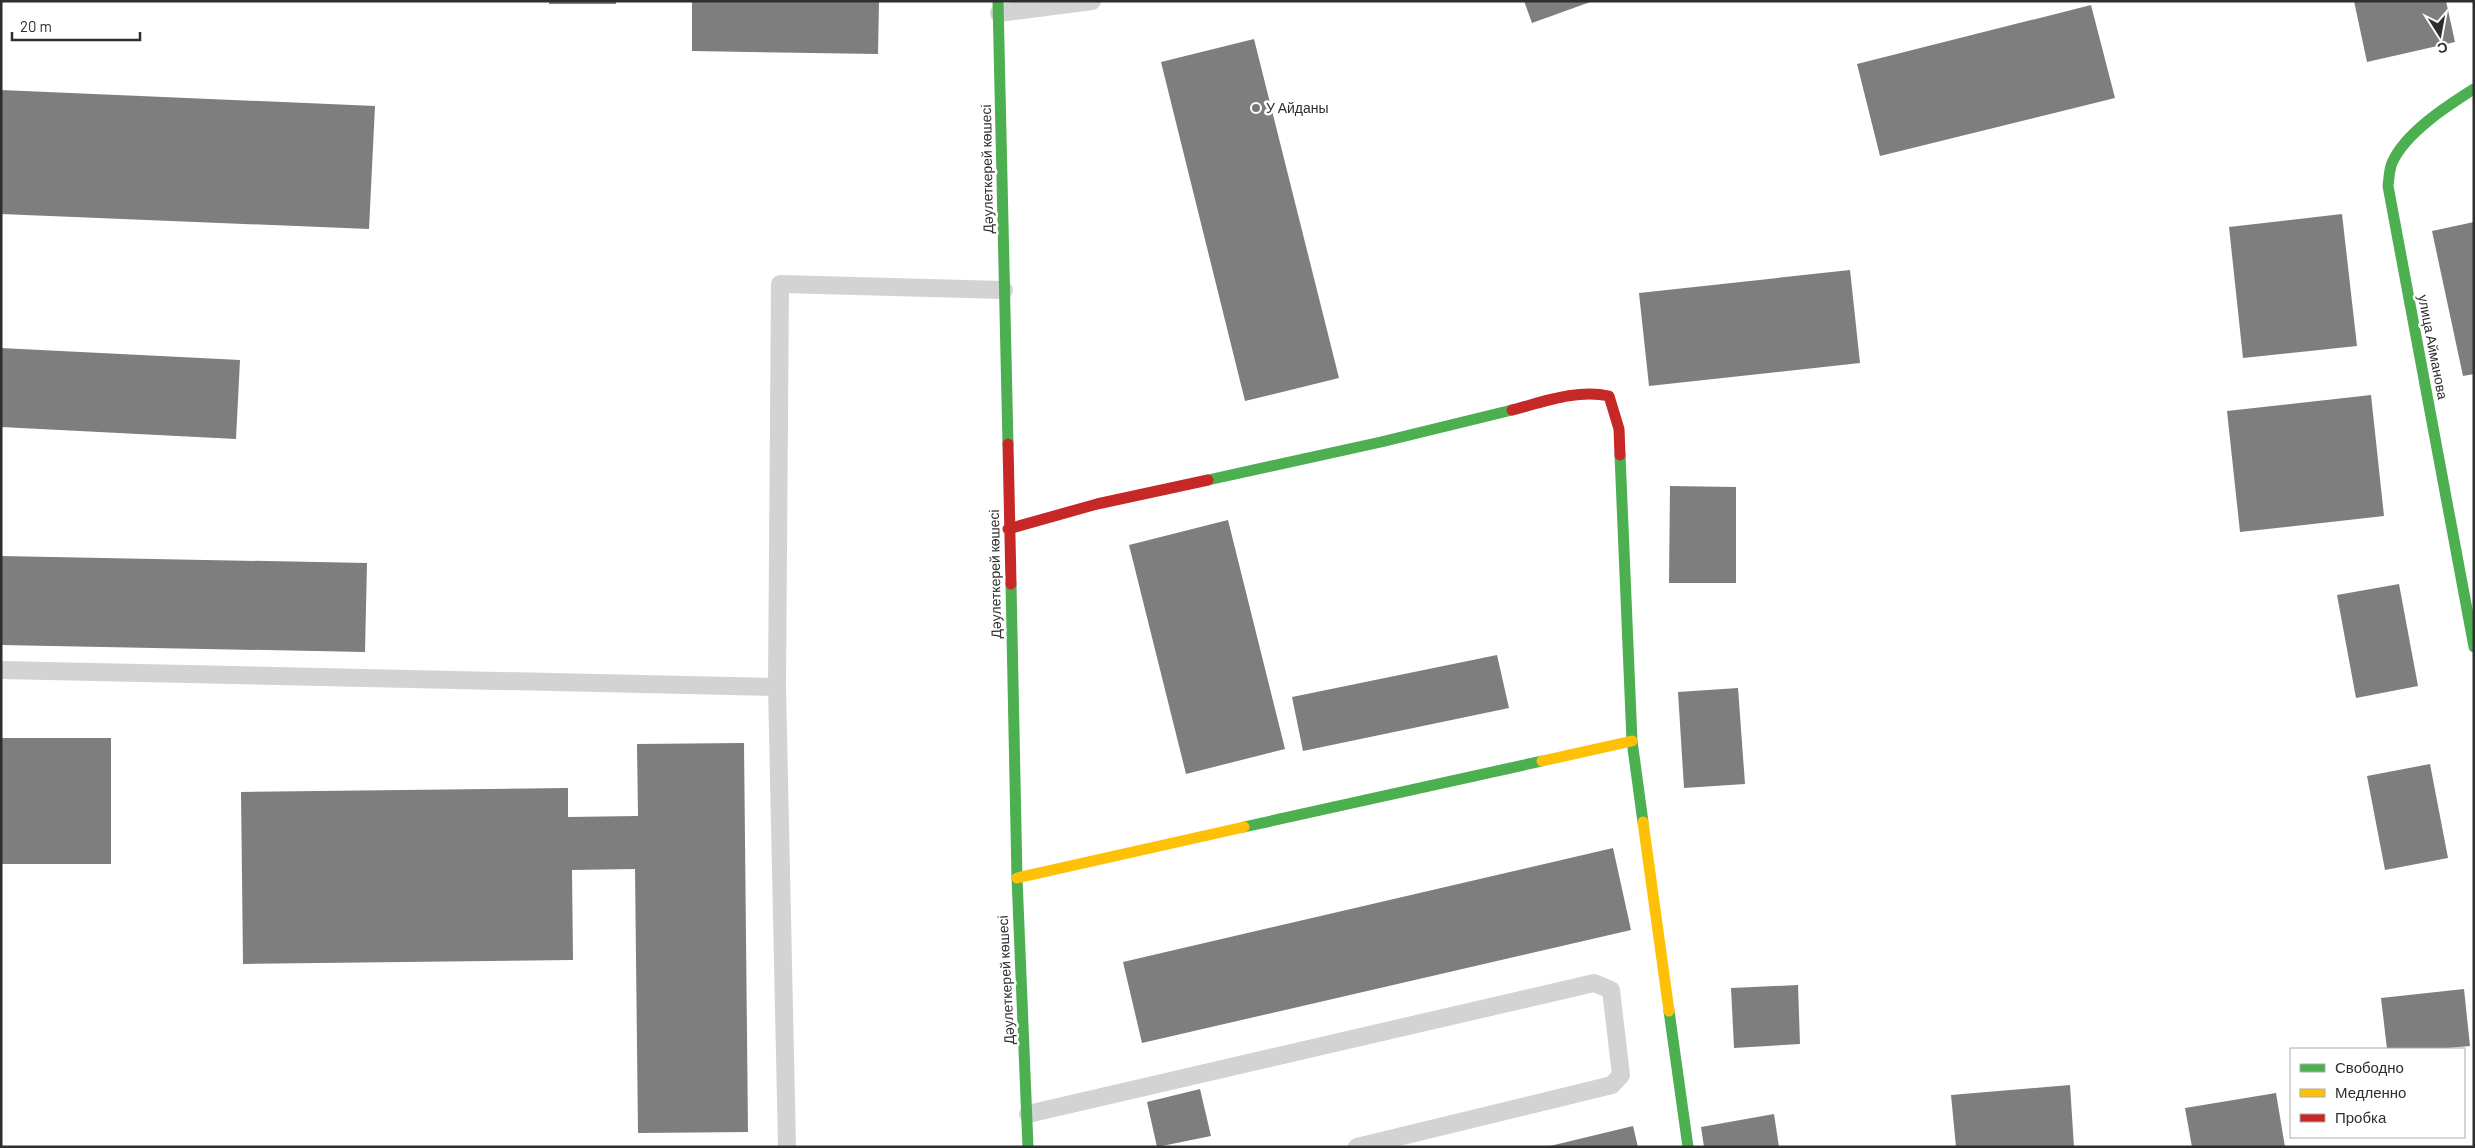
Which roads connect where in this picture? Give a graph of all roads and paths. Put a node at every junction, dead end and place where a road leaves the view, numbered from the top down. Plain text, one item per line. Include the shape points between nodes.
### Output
1 (1092, 1) edge
2 (999, 7) edge
3 (2474, 89) edge
4 (1004, 290) junction
5 (1008, 529) junction
6 (2474, 647) edge
7 (1, 670) edge
8 (777, 687) junction
9 (1632, 740) junction
10 (1016, 878) junction
11 (1028, 1114) junction
12 (786, 1147) edge
13 (1028, 1147) edge
14 (1357, 1147) edge
15 (1688, 1147) edge

1 - 2 lane
2 - 4 street, Дәулеткерей көшесі
3 - 6 street, улица Айманова via 2415,134 2391,163 2388,186
4 - 5 street, Дәулеткерей көшесі
4 - 8 lane via 780,284
5 - 9 street via 1097,504 1381,442 1563,397 1595,393 1609,396 1618,429
5 - 10 street, Дәулеткерей көшесі
7 - 8 lane
8 - 12 lane
9 - 10 street
9 - 15 street
10 - 11 street, Дәулеткерей көшесі
11 - 13 street, Дәулеткерей көшесі
11 - 14 lane via 1594,983 1610,990 1621,1075 1612,1085

